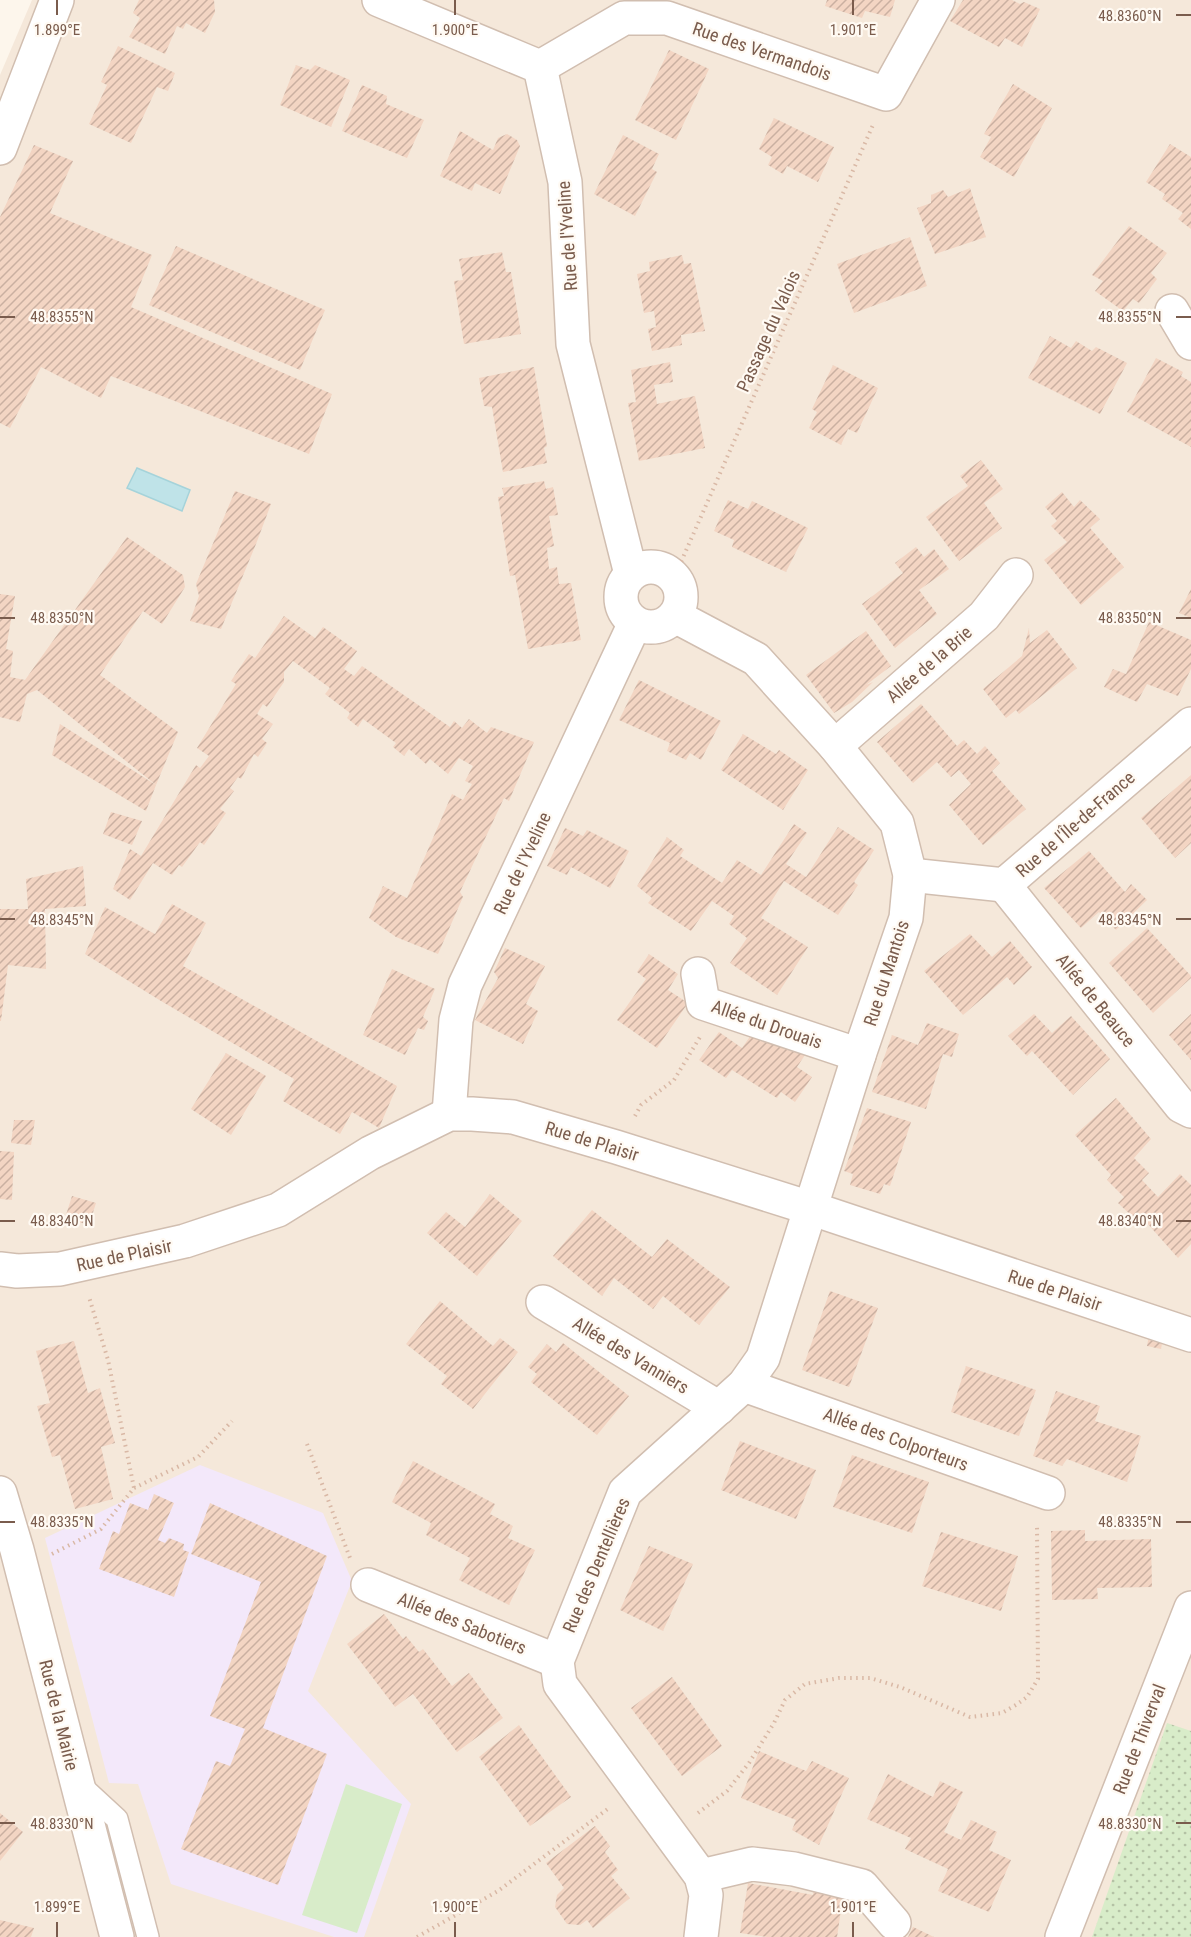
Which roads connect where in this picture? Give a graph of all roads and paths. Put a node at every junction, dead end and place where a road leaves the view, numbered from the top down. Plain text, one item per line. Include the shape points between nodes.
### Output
1 (57, 0) edge
2 (379, 0) edge
3 (938, 0) edge
4 (540, 67) junction
5 (886, 94) junction
6 (0, 148) edge
7 (1172, 311) dead end
8 (1191, 344) edge
9 (631, 574) junction
10 (1016, 575) dead end
11 (674, 578) junction
12 (675, 616) junction
13 (635, 623) junction
14 (1191, 724) edge
15 (835, 746) junction
16 (910, 875) junction
17 (1004, 885) junction
18 (698, 974) dead end
19 (718, 1007) junction
20 (859, 1055) junction
21 (1191, 1111) edge
22 (449, 1113) junction
23 (616, 1147) junction
24 (810, 1208) junction
25 (79, 1265) junction
26 (0, 1269) edge
27 (543, 1302) dead end
28 (1191, 1335) edge
29 (744, 1385) junction
30 (719, 1408) junction
31 (232, 1421) dead end
32 (307, 1444) dead end
33 (134, 1488) junction
34 (0, 1493) edge
35 (1048, 1493) joint
36 (22, 1569) junction
37 (368, 1585) joint
38 (1191, 1608) edge
39 (557, 1661) junction
40 (76, 1781) junction
41 (636, 1787) junction
42 (670, 1834) junction
43 (701, 1876) junction
44 (894, 1923) dead end
45 (117, 1937) edge
46 (148, 1937) edge
47 (417, 1937) edge
48 (701, 1937) edge
49 (1062, 1937) edge

1 - 6 street
2 - 4 street
3 - 5 street
4 - 5 street, Rue des Vermandois via 624,18 667,18
4 - 9 street, Rue de l'Yveline via 565,182 573,344
5 - 11 path, Passage du Valois
7 - 8 street
9 - 11 street via 658,567
9 - 13 street via 624,583 621,603
10 - 15 street, Allée de la Brie via 984,616
11 - 12 street via 682,597
12 - 13 street via 660,627
12 - 15 street, Rue du Mantois via 756,659
13 - 22 street, Rue de l'Yveline via 465,985 456,1020
14 - 17 street, Rue de l'Île-de-France
15 - 16 street, Rue du Mantois via 897,823
16 - 17 street, Rue de l'Île-de-France
16 - 20 street, Rue du Mantois via 906,918
17 - 21 street, Allée de Beauce via 1181,1106
18 - 19 street, Allée du Drouais via 703,1003
19 - 20 street, Allée du Drouais
19 - 23 path via 674,1080 641,1105
20 - 24 street, Rue du Mantois
22 - 23 street, Rue de Plaisir via 513,1117
22 - 25 street, Rue de Plaisir via 370,1153 278,1210 185,1241
23 - 24 street, Rue de Plaisir
24 - 28 street, Rue de Plaisir
24 - 29 street, Rue des Dentellières via 763,1358
25 - 26 street, Rue de Plaisir via 60,1269
25 - 33 path via 108,1360
27 - 30 street, Allée des Vanniers
29 - 30 street, Rue des Dentellières
29 - 35 street, Allée des Colporteurs
30 - 39 street, Rue des Dentellières via 625,1492
31 - 33 path via 198,1457
32 - 37 path via 347,1553
33 - 36 path via 101,1529
34 - 36 street, Rue de la Mairie
35 - 42 path via 1037,1519 1038,1679 1027,1698 1002,1713 970,1717 870,1678 805,1684 785,1700 749,1763 727,1791
36 - 40 street, Rue de la Mairie
37 - 39 street, Allée des Sabotiers
38 - 49 street, Rue de Thiverval
39 - 41 street via 560,1684
40 - 45 street, Rue de la Mairie
40 - 46 lane via 117,1819
41 - 42 street
41 - 47 path via 498,1891
42 - 43 street
43 - 44 street via 752,1864 794,1869 862,1886
43 - 48 street via 706,1895

